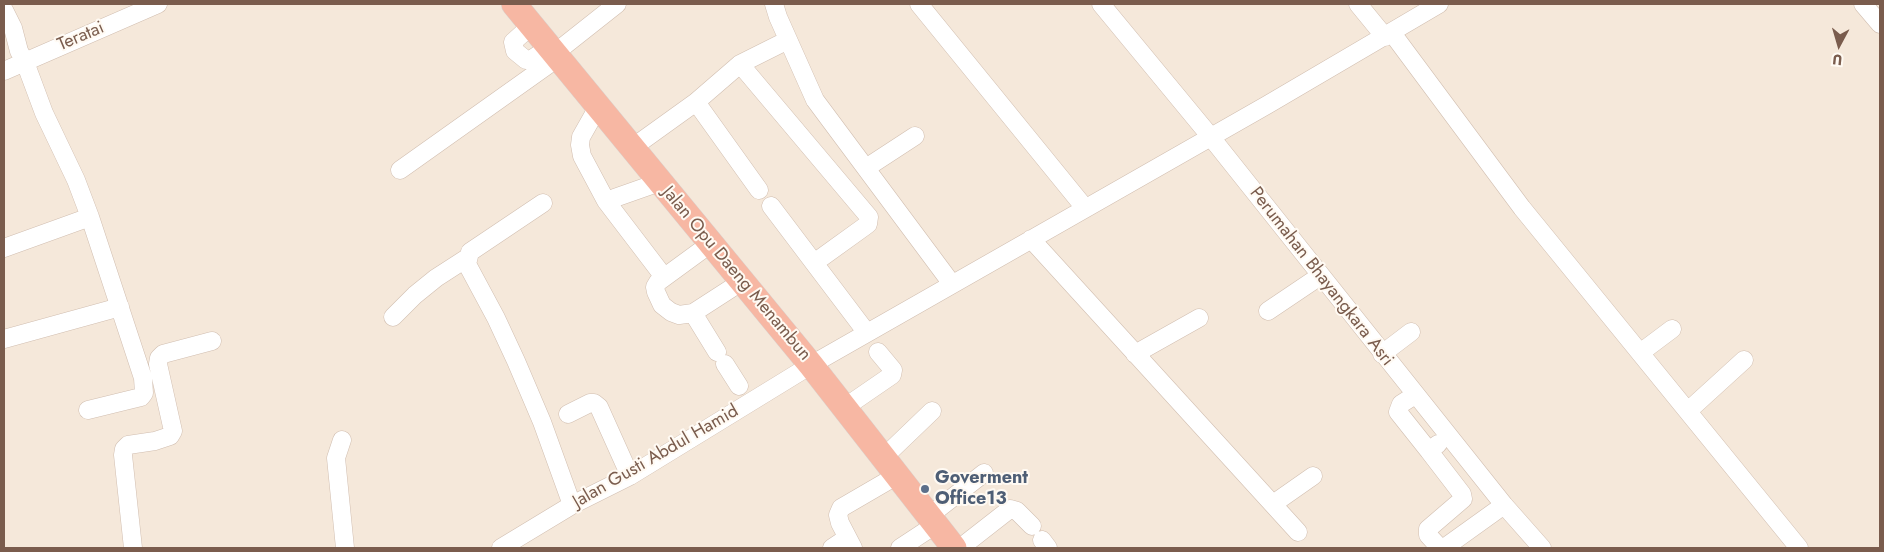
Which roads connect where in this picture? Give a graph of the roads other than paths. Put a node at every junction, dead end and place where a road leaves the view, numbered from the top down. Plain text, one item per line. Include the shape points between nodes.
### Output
1 (158, 4) edge
2 (514, 4) edge
3 (617, 4) edge
4 (774, 4) edge
5 (919, 4) edge
6 (1101, 4) edge
7 (1358, 4) edge
8 (1439, 4) edge
9 (1862, 4) edge
10 (4, 10) edge
11 (1880, 24) edge
12 (1388, 35) junction
13 (788, 40) junction
14 (555, 52) junction
15 (24, 62) junction
16 (740, 64) junction
17 (4, 71) edge
18 (696, 102) junction
19 (598, 106) junction
20 (915, 136) dead end
21 (1210, 136) junction
22 (632, 148) junction
23 (866, 168) junction
24 (400, 170) dead end
25 (660, 182) junction
26 (759, 190) dead end
27 (606, 201) junction
28 (543, 203) dead end
29 (771, 206) dead end
30 (1085, 208) junction
31 (90, 217) junction
32 (1031, 239) junction
33 (710, 244) junction
34 (4, 248) edge
35 (467, 258) junction
36 (814, 263) junction
37 (1320, 276) junction
38 (664, 277) junction
39 (742, 282) junction
40 (952, 284) junction
41 (120, 307) junction
42 (1268, 311) dead end
43 (693, 313) junction
44 (393, 317) dead end
45 (1199, 318) dead end
46 (1672, 328) dead end
47 (1411, 332) dead end
48 (867, 333) junction
49 (4, 339) edge
50 (212, 341) dead end
51 (878, 352) dead end
52 (1640, 353) junction
53 (1135, 354) junction
54 (1382, 354) junction
55 (1744, 360) dead end
56 (811, 365) junction
57 (739, 386) dead end
58 (1415, 395) junction
59 (844, 408) junction
60 (88, 410) dead end
61 (932, 411) dead end
62 (1688, 411) junction
63 (568, 414) dead end
64 (1448, 435) junction
65 (342, 440) dead end
66 (1429, 451) junction
67 (889, 467) junction
68 (984, 473) dead end
69 (630, 476) junction
70 (1313, 476) dead end
71 (1273, 504) junction
72 (572, 505) junction
73 (1504, 505) junction
74 (932, 521) junction
75 (1298, 532) dead end
76 (1040, 538) edge
77 (850, 543) edge
78 (133, 548) edge
79 (344, 548) edge
80 (501, 548) edge
81 (832, 548) edge
82 (900, 548) edge
83 (954, 548) edge
84 (960, 548) edge
85 (1440, 548) edge
86 (1444, 548) edge
87 (1542, 548) edge
88 (1799, 548) edge

1 - 15 street, Teratai
2 - 14 highway, Jalan Opu Daeng Menambun
3 - 14 street
4 - 13 street
5 - 30 street
6 - 21 street, Perumahan Bhayangkara Asri
7 - 12 street
8 - 12 street, Jalan Gusti Abdul Hamid
9 - 11 street
10 - 15 street
12 - 21 street, Jalan Gusti Abdul Hamid
12 - 52 street
13 - 16 street
13 - 23 street via 816,100
14 - 19 highway, Jalan Opu Daeng Menambun
14 - 24 street
15 - 17 street, Teratai
15 - 31 street
16 - 18 street
16 - 36 street via 869,217 868,224
18 - 22 street
18 - 26 street
19 - 22 highway, Jalan Opu Daeng Menambun
19 - 27 street via 580,145 582,156
20 - 23 street
21 - 30 street, Jalan Gusti Abdul Hamid
21 - 37 street, Perumahan Bhayangkara Asri
22 - 25 highway, Jalan Opu Daeng Menambun
23 - 40 street
25 - 27 street
25 - 33 highway, Jalan Opu Daeng Menambun
27 - 38 street
28 - 35 street via 470,252
29 - 36 street
30 - 32 street, Jalan Gusti Abdul Hamid
31 - 34 street
31 - 41 street
32 - 40 street, Jalan Gusti Abdul Hamid
32 - 53 street
33 - 38 street
33 - 39 highway, Jalan Opu Daeng Menambun
35 - 44 street via 436,278
35 - 72 street via 542,422
36 - 48 street
37 - 42 street
37 - 54 street, Perumahan Bhayangkara Asri
38 - 43 street via 655,287 662,305 679,315
39 - 43 street
39 - 56 highway, Jalan Opu Daeng Menambun
40 - 48 street, Jalan Gusti Abdul Hamid
41 - 49 street
41 - 60 street via 143,378 144,393 141,397
43 - 57 street
45 - 53 street
46 - 52 street
47 - 54 street
48 - 56 street, Jalan Gusti Abdul Hamid
50 - 78 street via 163,354 159,358 173,431 170,436 128,445 122,455
51 - 59 street via 893,370 892,375
52 - 62 street
53 - 71 street
54 - 58 street, Perumahan Bhayangkara Asri
55 - 62 street
56 - 59 highway, Jalan Opu Daeng Menambun
56 - 69 street, Jalan Gusti Abdul Hamid
58 - 64 street, Perumahan Bhayangkara Asri
58 - 66 street via 1402,404 1398,412
59 - 67 highway, Jalan Opu Daeng Menambun
61 - 67 street
62 - 88 street
63 - 69 street via 590,403 599,407
64 - 66 street
64 - 73 street, Perumahan Bhayangkara Asri
65 - 79 street via 336,458
66 - 85 street via 1463,498 1428,529 1428,535
67 - 74 highway, Jalan Opu Daeng Menambun
67 - 77 street via 841,508 838,514 840,523
68 - 74 street
69 - 72 street, Jalan Gusti Abdul Hamid
70 - 71 street
71 - 75 street
72 - 80 street, Jalan Gusti Abdul Hamid
73 - 86 street
73 - 87 street, Perumahan Bhayangkara Asri
74 - 82 street
74 - 83 highway, Jalan Opu Daeng Menambun
76 - 84 street via 1017,511 1010,509
77 - 81 street

